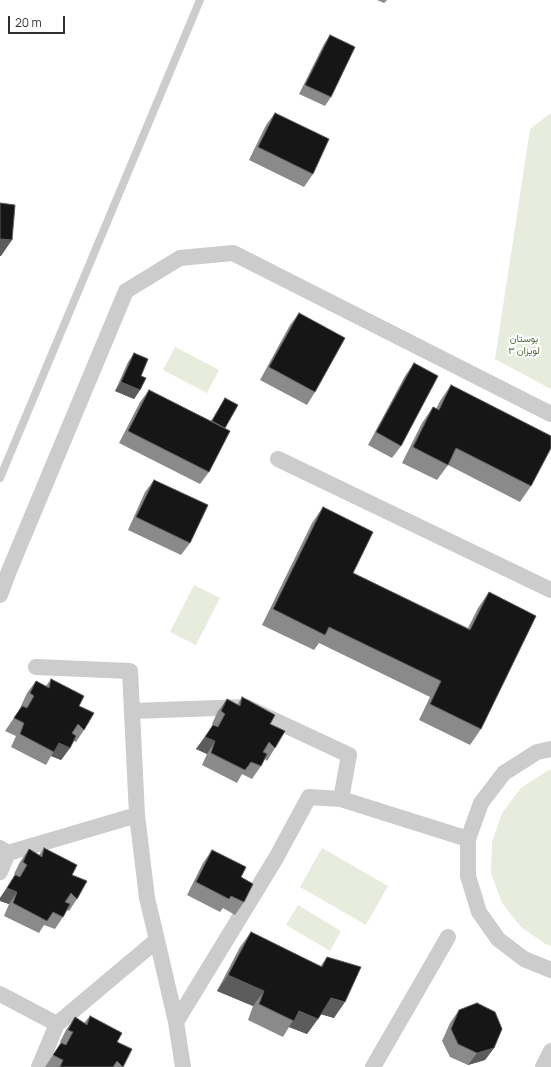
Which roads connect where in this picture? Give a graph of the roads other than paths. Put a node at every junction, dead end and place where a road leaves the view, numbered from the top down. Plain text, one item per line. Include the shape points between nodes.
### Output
1 (200, 0) edge
2 (551, 414) edge
3 (278, 459) dead end
4 (0, 478) edge
5 (551, 590) edge
6 (0, 595) edge
7 (36, 667) dead end
8 (132, 711) junction
9 (551, 749) edge
10 (340, 799) junction
11 (137, 815) junction
12 (468, 839) junction
13 (4, 851) edge
14 (0, 872) edge
15 (448, 936) dead end
16 (157, 940) junction
17 (551, 970) edge
18 (0, 994) edge
19 (176, 1022) junction
20 (57, 1024) junction
21 (551, 1051) edge
22 (39, 1067) edge
23 (183, 1067) edge
24 (373, 1067) edge
25 (543, 1067) edge

1 - 4 lane
2 - 6 street via 233,253 180,258 126,291
3 - 5 street
7 - 8 street via 130,671
8 - 10 street via 246,707 348,755
8 - 11 street
9 - 12 street via 537,752 504,773 481,803
10 - 12 street
10 - 19 street via 309,797 276,858
11 - 13 street
11 - 16 street via 146,898
12 - 17 street via 468,876 479,912 498,939 524,959
13 - 14 street
15 - 24 street
16 - 19 street
16 - 20 street
18 - 20 street
19 - 23 street
20 - 22 street
21 - 25 street

